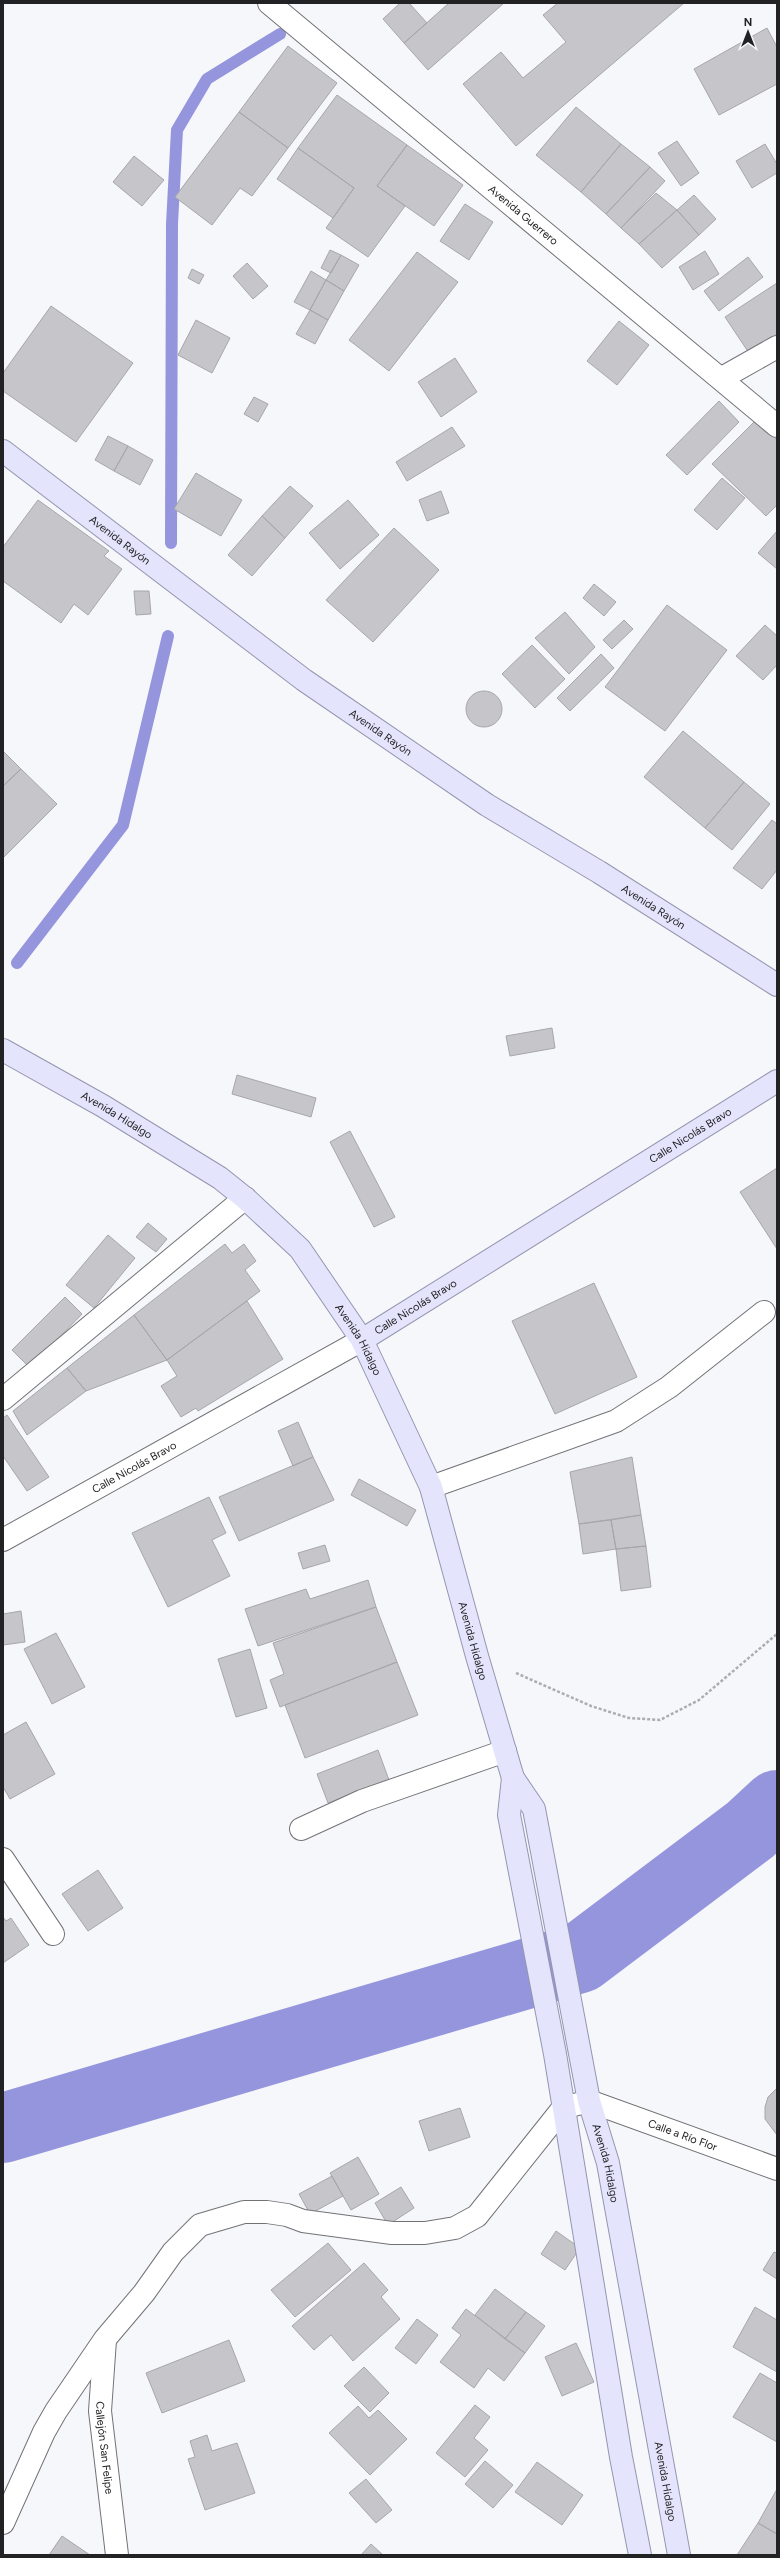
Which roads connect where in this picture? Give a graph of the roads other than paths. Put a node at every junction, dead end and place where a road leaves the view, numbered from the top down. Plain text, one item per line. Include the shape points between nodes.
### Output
1 (269, 3) edge
2 (777, 347) edge
3 (722, 378) junction
4 (777, 426) edge
5 (3, 451) edge
6 (777, 985) edge
7 (3, 1050) edge
8 (777, 1081) edge
9 (245, 1198) junction
10 (764, 1312) dead end
11 (362, 1340) junction
12 (3, 1399) edge
13 (431, 1487) junction
14 (3, 1540) edge
15 (505, 1751) junction
16 (513, 1778) junction
17 (301, 1829) dead end
18 (3, 1859) edge
19 (53, 1934) dead end
20 (589, 2101) junction
21 (563, 2108) junction
22 (777, 2169) edge
23 (105, 2339) junction
24 (3, 2522) edge
25 (117, 2555) edge
26 (640, 2555) edge
27 (678, 2555) edge

1 - 3 street, Avenida Guerrero
2 - 3 street
3 - 4 street, Avenida Guerrero
5 - 6 main road, Avenida Rayón via 205,607 310,684 487,805 600,872
7 - 9 main road, Avenida Hidalgo via 103,1106 220,1178
8 - 11 main road, Calle Nicolás Bravo
9 - 11 main road, Avenida Hidalgo via 300,1249
9 - 12 street
10 - 13 street via 669,1387 616,1421
11 - 13 main road, Avenida Hidalgo
11 - 14 street, Calle Nicolás Bravo
13 - 15 main road, Avenida Hidalgo
15 - 16 main road, Avenida Hidalgo
15 - 17 street via 362,1801
16 - 20 main road, Avenida Hidalgo via 534,1809
16 - 21 main road, Avenida Hidalgo via 509,1815
18 - 19 street
20 - 21 street
20 - 22 street, Calle a Río Flor
20 - 27 main road, Avenida Hidalgo via 608,2163
21 - 23 street via 477,2216 456,2228 425,2233 392,2233 303,2221 267,2212 244,2212 200,2225 173,2252 144,2293
21 - 26 main road, Avenida Hidalgo via 621,2457
23 - 24 street via 44,2432
23 - 25 street, Callejón San Felipe via 100,2411

